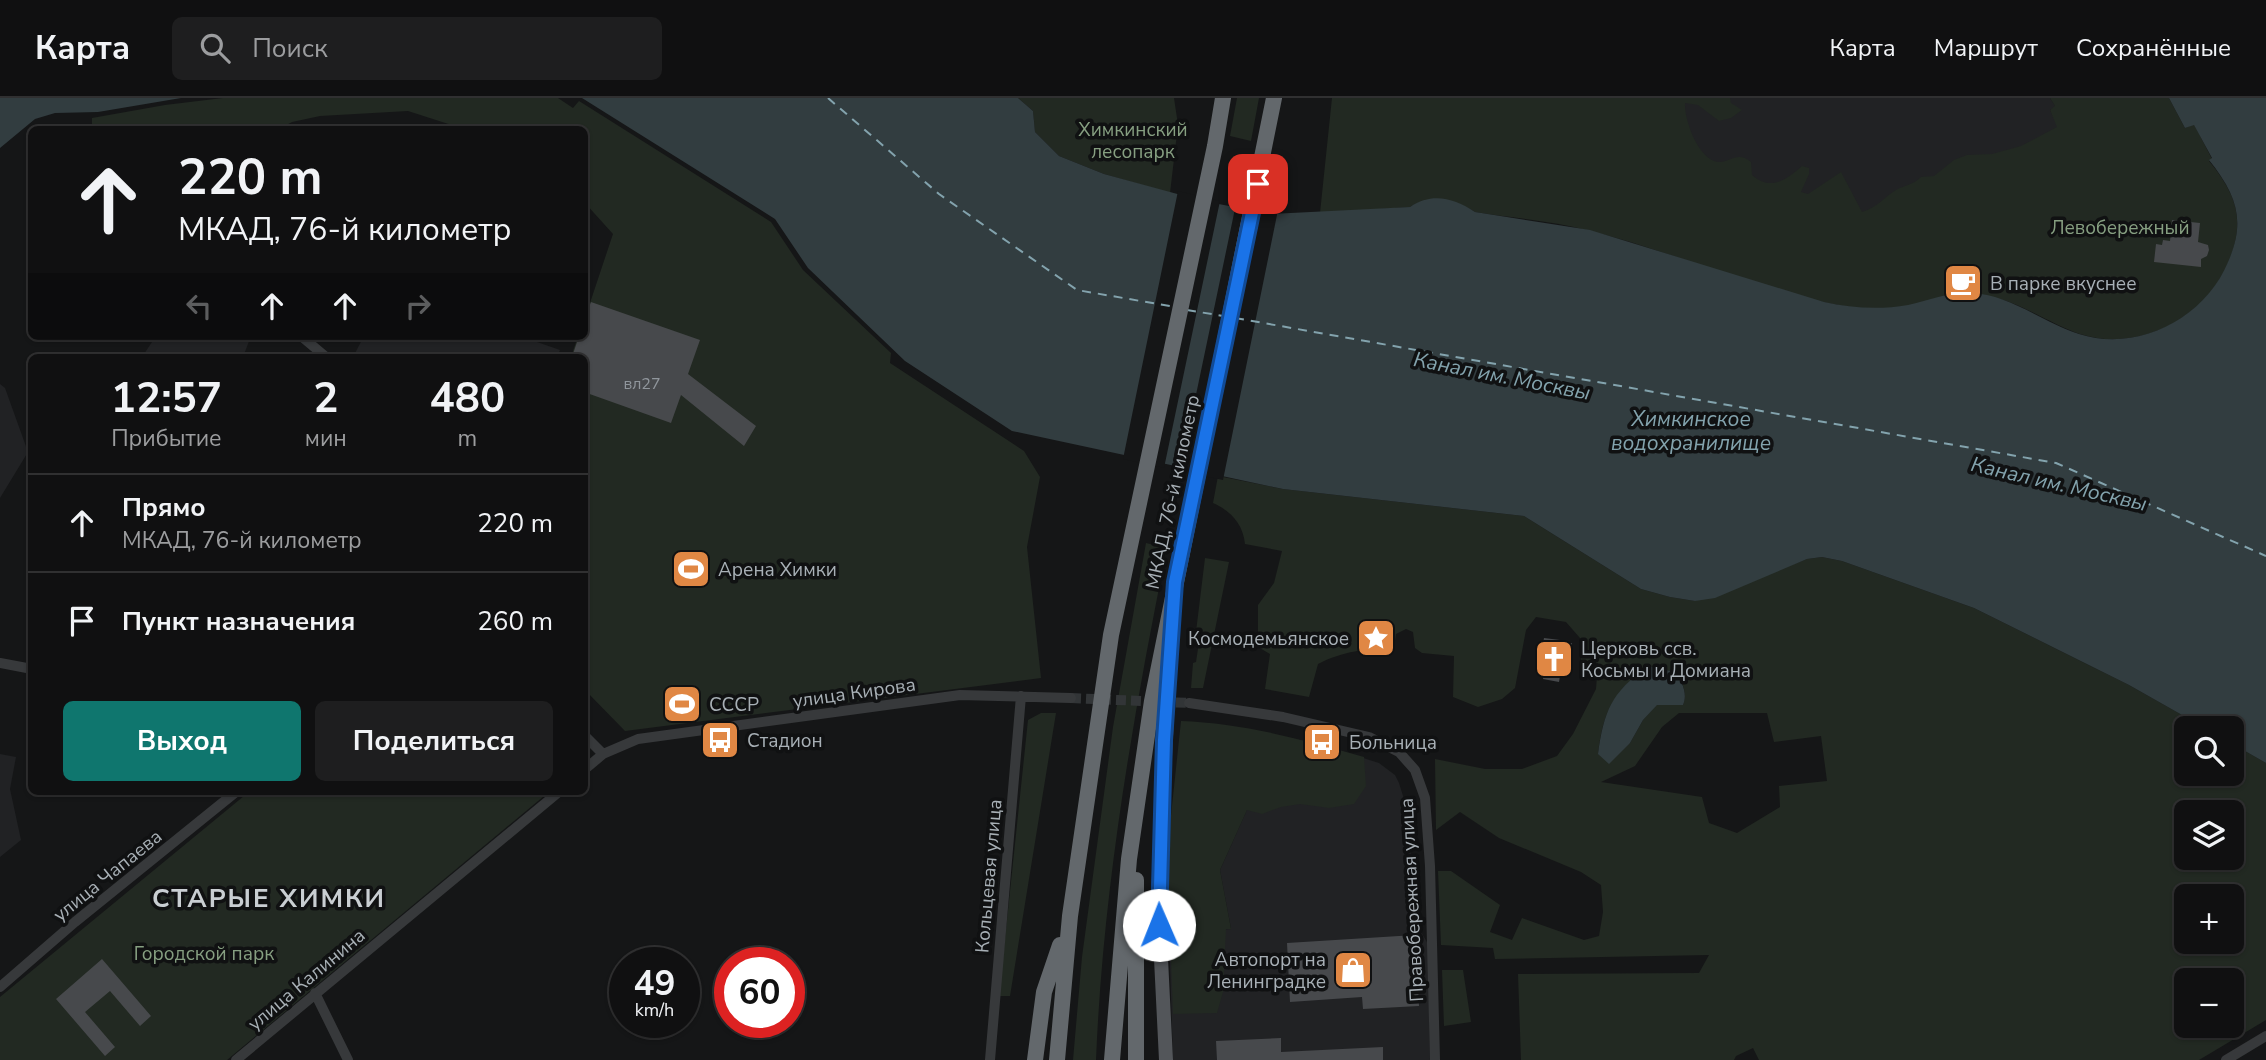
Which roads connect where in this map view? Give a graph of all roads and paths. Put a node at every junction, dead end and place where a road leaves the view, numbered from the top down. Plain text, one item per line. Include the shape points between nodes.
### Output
1 (1223, 98) edge
2 (1274, 98) edge
3 (306, 340) edge
4 (322, 354) edge
5 (1175, 582) junction
6 (0, 663) edge
7 (28, 667) edge
8 (1021, 696) junction
9 (1071, 698) tunnel mouth
10 (1189, 703) tunnel mouth
11 (588, 739) edge
12 (603, 754) junction
13 (588, 767) edge
14 (232, 795) edge
15 (555, 795) edge
16 (1137, 798) junction
17 (1070, 916) junction
18 (0, 987) edge
19 (315, 993) junction
20 (2266, 1036) edge
21 (236, 1060) edge
22 (348, 1060) edge
23 (990, 1060) edge
24 (1035, 1060) edge
25 (1056, 1060) edge
26 (1112, 1060) edge
27 (1136, 1060) edge
28 (1166, 1060) edge
29 (1435, 1060) edge
30 (2226, 1060) edge

1 - 17 highway, МКАД, 76-й километр via 1111,635
2 - 5 highway, МКАД, 76-й километр
3 - 4 street
5 - 16 highway, МКАД, 76-й километр
5 - 28 main road via 1158,898
6 - 7 street
8 - 9 street, улица Кирова
8 - 12 street, улица Кирова via 960,695 638,739
8 - 23 street, Кольцевая улица
10 - 29 street, Правобережная улица via 1283,717 1369,737 1399,752 1415,770 1425,798 1430,866
11 - 12 street
12 - 13 street
14 - 18 street, улица Чапаева
15 - 19 street, улица Калинина
16 - 26 highway, МКАД, 76-й километр
16 - 27 highway
17 - 24 highway via 1044,992
17 - 25 highway
19 - 21 street, улица Калинина
19 - 22 street
20 - 30 street

